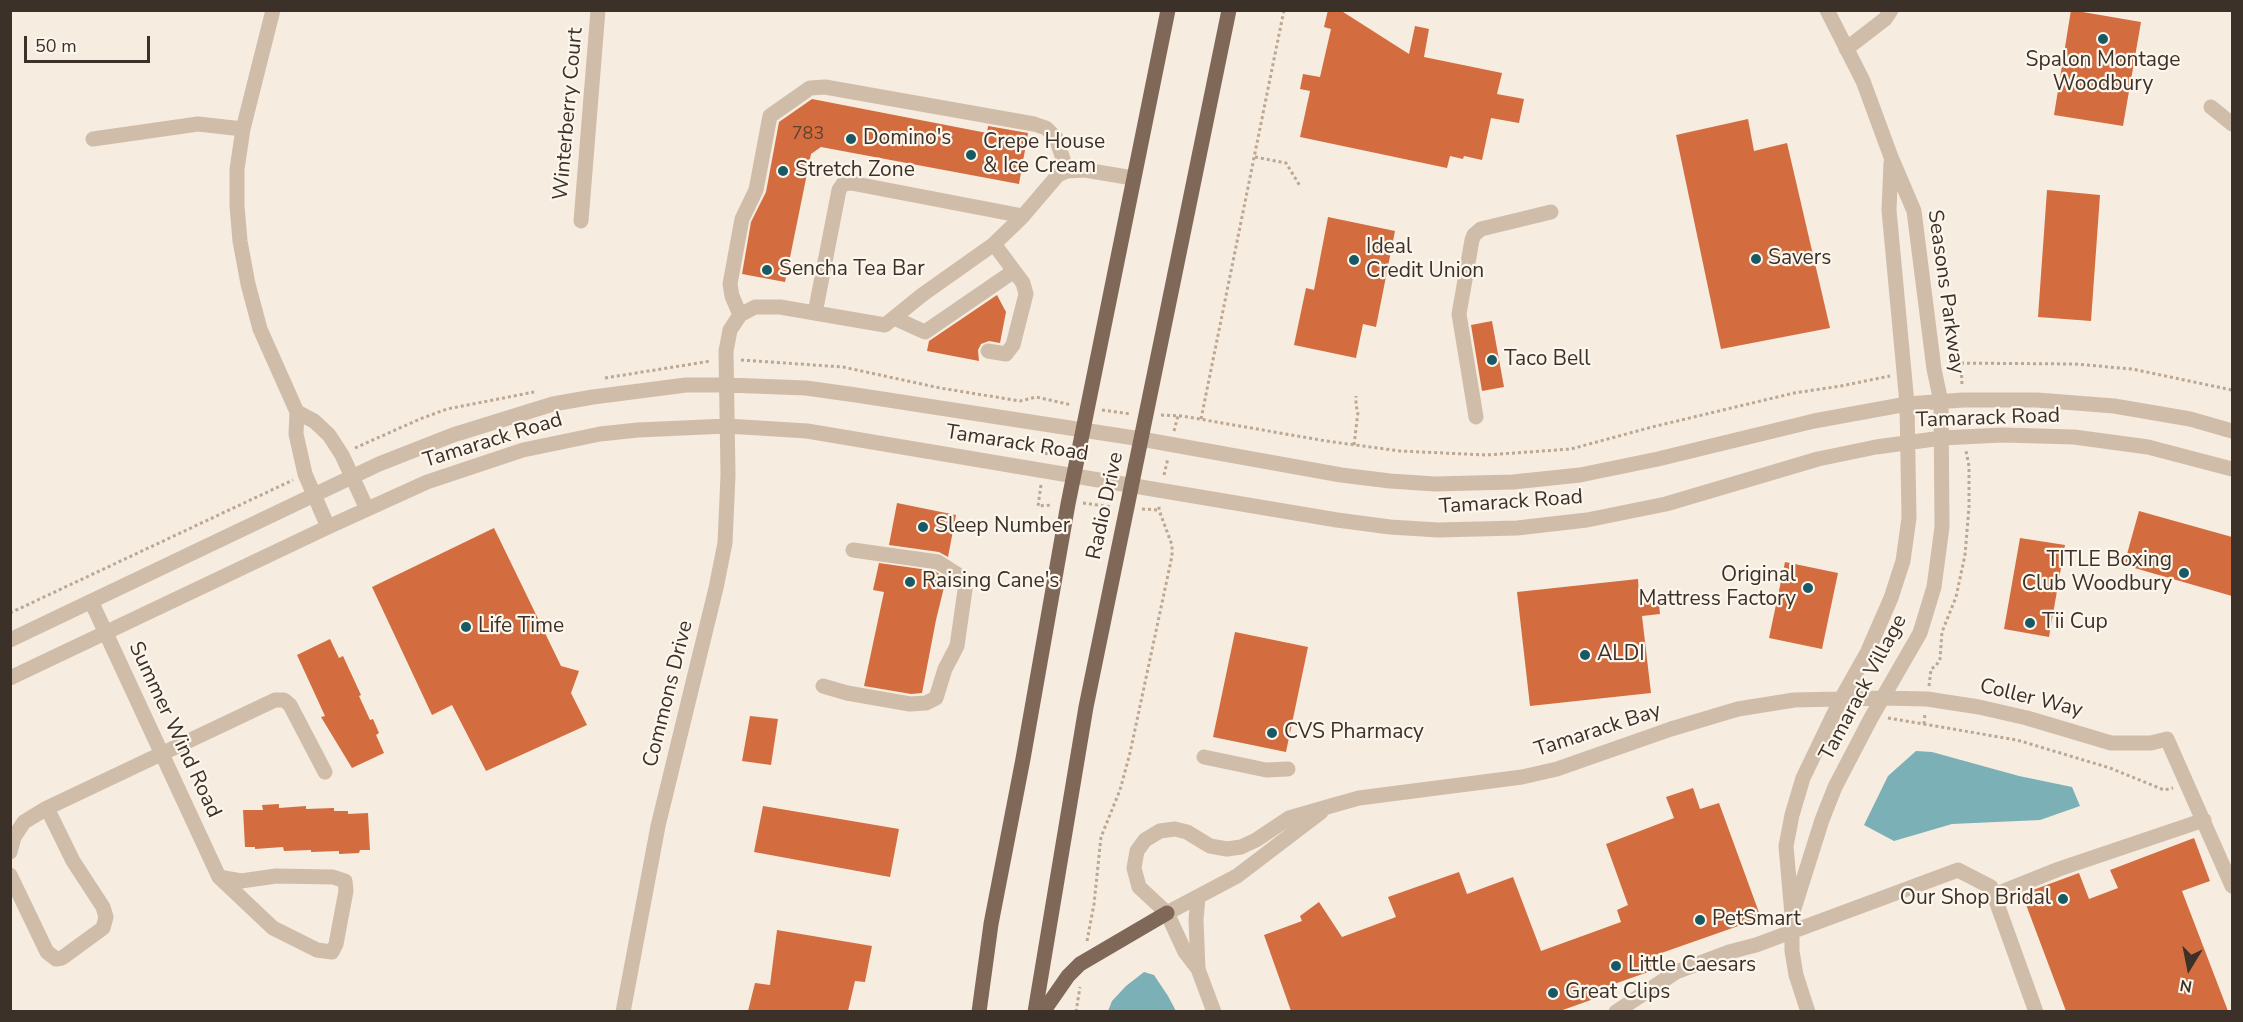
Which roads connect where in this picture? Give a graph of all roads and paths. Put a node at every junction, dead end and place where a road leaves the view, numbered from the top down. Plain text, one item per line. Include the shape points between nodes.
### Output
1 (273, 10) edge
2 (598, 10) edge
3 (1168, 10) edge
4 (1229, 10) edge
5 (1284, 10) edge
6 (1827, 10) edge
7 (1891, 10) edge
8 (1846, 50) junction
9 (2211, 107) dead end
10 (2232, 124) edge
11 (243, 129) junction
12 (93, 139) dead end
13 (1254, 157) junction
14 (1891, 157) junction
15 (1067, 171) junction
16 (1132, 178) junction
17 (1300, 186) dead end
18 (1551, 212) dead end
19 (1023, 216) junction
20 (581, 221) dead end
21 (994, 244) junction
22 (1014, 271) junction
23 (815, 313) junction
24 (740, 315) junction
25 (894, 318) junction
26 (988, 351) dead end
27 (1950, 363) dead end
28 (1886, 376) dead end
29 (727, 385) junction
30 (2232, 390) edge
31 (1356, 396) dead end
32 (1056, 401) dead end
33 (1941, 402) junction
34 (1907, 404) junction
35 (1086, 408) junction
36 (297, 412) junction
37 (1146, 415) junction
38 (1178, 416) junction
39 (1476, 417) dead end
40 (1201, 419) junction
41 (727, 426) junction
42 (1082, 430) junction
43 (2232, 431) edge
44 (1942, 438) junction
45 (1141, 439) junction
46 (1907, 442) junction
47 (1170, 444) junction
48 (1354, 445) junction
49 (1967, 457) dead end
50 (2232, 469) edge
51 (1073, 475) junction
52 (353, 476) junction
53 (1131, 484) junction
54 (1161, 489) junction
55 (314, 496) junction
56 (1068, 504) junction
57 (1038, 506) dead end
58 (1126, 508) junction
59 (367, 509) junction
60 (1159, 510) junction
61 (328, 526) junction
62 (853, 550) dead end
63 (91, 602) junction
64 (105, 633) junction
65 (10, 640) edge
66 (1931, 669) dead end
67 (10, 678) edge
68 (823, 686) dead end
69 (1883, 698) junction
70 (1841, 699) junction
71 (1892, 718) dead end
72 (163, 754) junction
73 (1204, 757) dead end
74 (1288, 769) dead end
75 (325, 772) dead end
76 (2175, 786) dead end
77 (47, 808) junction
78 (1326, 809) junction
79 (2204, 820) junction
80 (10, 852) edge
81 (10, 875) edge
82 (219, 877) junction
83 (2232, 886) edge
84 (1994, 895) junction
85 (1198, 897) junction
86 (1167, 913) junction
87 (1792, 915) junction
88 (1791, 932) junction
89 (1086, 948) dead end
90 (1198, 969) junction
91 (1081, 983) dead end
92 (623, 1011) edge
93 (979, 1011) edge
94 (1035, 1011) edge
95 (1043, 1011) edge
96 (1077, 1011) edge
97 (1214, 1011) edge
98 (1616, 1011) edge
99 (1808, 1011) edge
100 (2036, 1011) edge

1 - 11 street
2 - 20 street, Winterberry Court
3 - 16 main road, Radio Drive
4 - 37 main road, Radio Drive
5 - 13 path
6 - 8 street, Seasons Parkway
7 - 8 street
8 - 14 street, Seasons Parkway via 1863,81
9 - 10 street
11 - 12 street via 198,124
11 - 36 street via 237,206 248,284 260,329
13 - 17 path via 1286,163
13 - 40 path
14 - 33 street, Seasons Parkway via 1914,211
14 - 34 street, Seasons Parkway via 1889,210
15 - 16 street
15 - 19 street via 1058,175
15 - 24 street via 1056,138 1041,126 825,87 810,88 769,119 756,190 743,216 731,280 732,296
16 - 35 main road, Radio Drive
18 - 39 street via 1481,229 1474,235 1460,308
19 - 21 street
19 - 23 street via 843,184
21 - 22 street
21 - 25 street
22 - 25 street via 925,332
22 - 26 street via 1026,294 1013,345 1006,354
23 - 24 street via 764,306
23 - 25 street via 885,325
24 - 29 street, Commons Drive via 728,338
27 - 30 path via 2075,364 2132,369
28 - 48 path via 1794,393 1571,449 1486,455
29 - 41 street, Commons Drive
29 - 42 street, Tamarack Road via 806,388
29 - 52 street, Tamarack Road via 667,388 553,404 453,435
31 - 48 path
32 - 35 path
33 - 34 street, Tamarack Road
33 - 43 street, Tamarack Road via 2075,402 2151,412
33 - 44 street, Seasons Parkway
34 - 46 street, Seasons Parkway
34 - 47 street, Tamarack Road via 1622,467 1514,482 1389,481
35 - 37 path
35 - 42 main road, Radio Drive
36 - 52 street via 329,435
36 - 55 street via 298,451
37 - 38 path
37 - 45 main road, Radio Drive
38 - 40 path
38 - 47 path
40 - 48 path
41 - 51 street, Tamarack Road via 807,431
41 - 59 street, Tamarack Road via 600,434 523,450 427,482
41 - 92 street, Commons Drive via 728,502 721,565 658,826
42 - 45 street, Tamarack Road
42 - 51 main road, Radio Drive
44 - 46 street, Tamarack Road
44 - 50 street, Tamarack Road via 2074,438 2148,447
44 - 69 street, Tamarack Village via 1942,528 1934,587 1920,633
45 - 47 street, Tamarack Road
45 - 53 main road, Radio Drive
46 - 54 street, Tamarack Road via 1818,459 1635,511 1517,528 1390,527
46 - 70 street, Tamarack Village via 1909,518 1903,561 1867,653
47 - 54 path
49 - 66 path via 1969,507 1965,555 1956,597 1942,632 1940,660
51 - 53 street, Tamarack Road
51 - 56 main road, Radio Drive
52 - 55 street, Tamarack Road
52 - 59 street
53 - 54 street, Tamarack Road
53 - 58 main road, Radio Drive
54 - 60 path
55 - 61 street
55 - 63 street, Tamarack Road
56 - 57 path
56 - 58 path
56 - 93 main road, Radio Drive via 991,924
58 - 60 path
58 - 94 main road, Radio Drive via 1086,706
59 - 61 street, Tamarack Road
60 - 89 path via 1172,544 1172,556 1130,753 1101,837
61 - 64 street, Tamarack Road
62 - 68 street via 938,562 960,576 965,590 957,646 936,698 926,704
63 - 64 street, Summer Wind Road
63 - 65 street, Tamarack Road
64 - 67 street, Tamarack Road
64 - 72 street, Summer Wind Road
69 - 70 street, Tamarack Bay
69 - 79 street, Coller Way via 1927,699 1979,707 2111,743 2168,739
69 - 87 street, Tamarack Village via 1835,787
70 - 78 street, Tamarack Bay via 1794,700 1738,709 1557,770 1359,798
70 - 87 street, Tamarack Village via 1803,778 1792,815 1786,846
71 - 76 path via 2017,740 2110,768 2164,790
72 - 75 street via 275,700 284,700
72 - 77 street
72 - 82 street, Summer Wind Road
73 - 74 street via 1266,770
77 - 80 street via 24,822
77 - 81 street via 73,861 103,907 103,928 62,958 56,958 47,952
78 - 85 street, Tamarack Bay via 1237,876
78 - 86 street, Tamarack Bay via 1289,818 1241,847 1210,846 1174,829 1160,831 1145,840 1137,851 1134,868 1139,887
79 - 83 street
79 - 84 street
82 - 82 street via 241,881 276,876 345,881 332,952 273,928
84 - 88 street via 1991,887 1958,870
84 - 100 street
85 - 86 street, Tamarack Bay
85 - 90 street
86 - 90 street via 1185,952
86 - 95 main road via 1080,964
87 - 88 street, Tamarack Village
88 - 98 street via 1676,972
88 - 99 street, Tamarack Village via 1796,975
90 - 97 street
91 - 96 path

